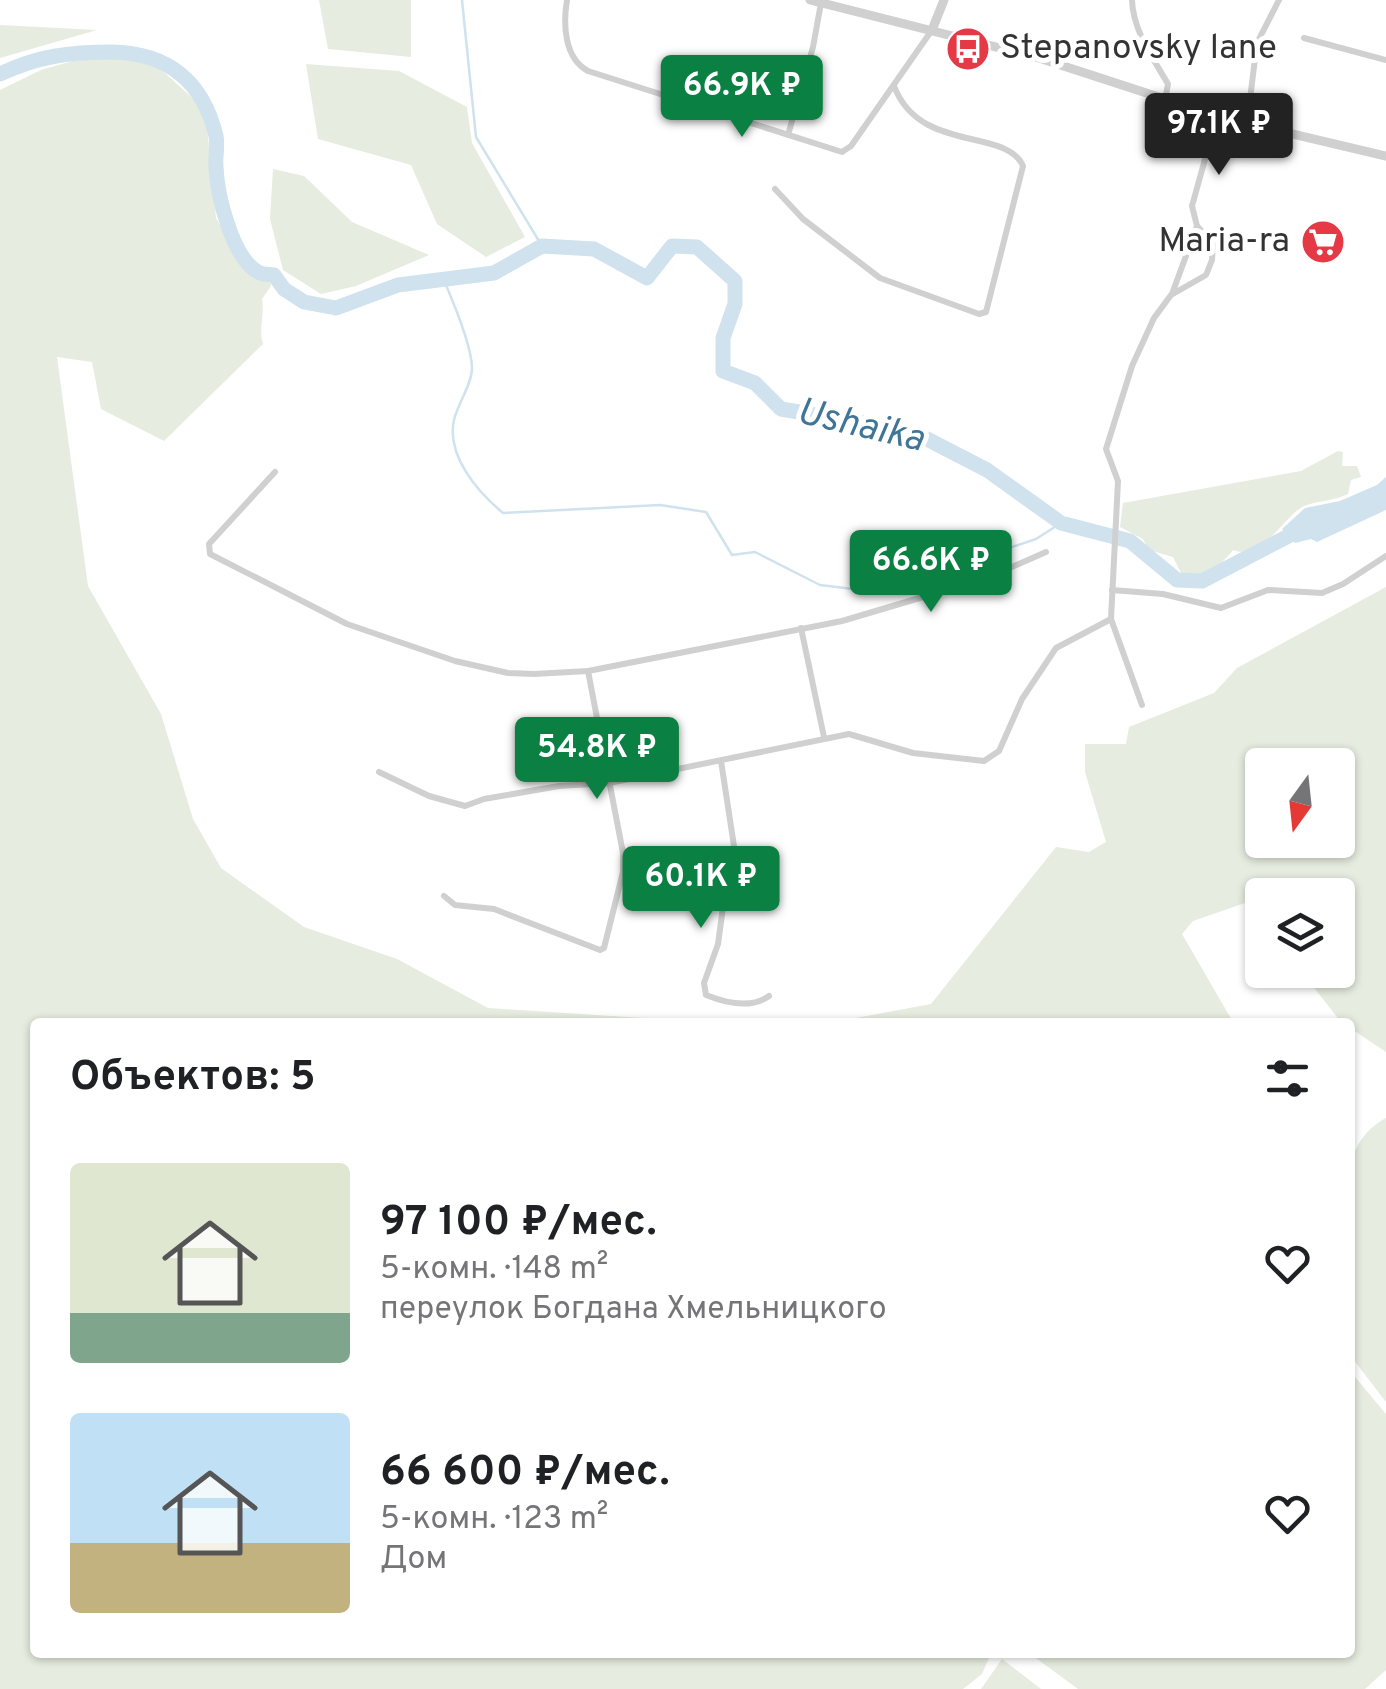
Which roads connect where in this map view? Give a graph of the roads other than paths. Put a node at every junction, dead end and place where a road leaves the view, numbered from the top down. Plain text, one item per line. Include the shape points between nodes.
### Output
1 (567, 0) edge
2 (944, 0) edge
3 (1132, 0) edge
4 (1280, 0) edge
5 (816, 1) edge
6 (932, 30) junction
7 (1304, 38) dead end
8 (1386, 60) edge
9 (894, 86) junction
10 (1164, 101) junction
11 (1217, 116) junction
12 (1247, 123) junction
13 (788, 135) junction
14 (1386, 156) edge
15 (775, 189) dead end
16 (1197, 226) junction
17 (1172, 295) junction
18 (274, 472) dead end
19 (1046, 552) dead end
20 (1386, 556) edge
21 (1112, 590) junction
22 (1111, 619) junction
23 (801, 628) junction
24 (588, 672) junction
25 (1142, 705) dead end
26 (824, 738) junction
27 (721, 761) junction
28 (379, 772) dead end
29 (609, 784) junction
30 (444, 896) dead end
31 (769, 996) dead end

1 - 13 street via 567,37 580,66
2 - 6 street
3 - 10 street via 1141,37 1168,84
4 - 12 street via 1256,43
5 - 6 street
5 - 13 street via 813,47
6 - 9 street
6 - 10 street
7 - 8 street
9 - 13 street via 846,151
9 - 15 street via 915,119 1019,156 1021,183 990,305 979,314 880,278 802,219
10 - 11 street
11 - 12 street
11 - 16 street via 1192,206
12 - 14 street
16 - 17 street
16 - 17 street via 1213,244 1212,260 1206,275
17 - 21 street via 1144,337 1106,454 1118,482
18 - 24 street via 209,544 218,560 347,624 455,661 508,673
19 - 23 street via 914,602
20 - 21 street via 1322,592 1268,590 1221,608
21 - 22 street
22 - 25 street
22 - 26 street via 1056,648 1022,699 1000,750 984,761 912,753 849,734
23 - 24 street
23 - 26 street
24 - 29 street
26 - 27 street
27 - 29 street
27 - 31 street via 734,857 706,995 735,1003 760,1003
28 - 29 street via 465,806 559,786
29 - 30 street via 623,852 604,948 494,909 455,905

